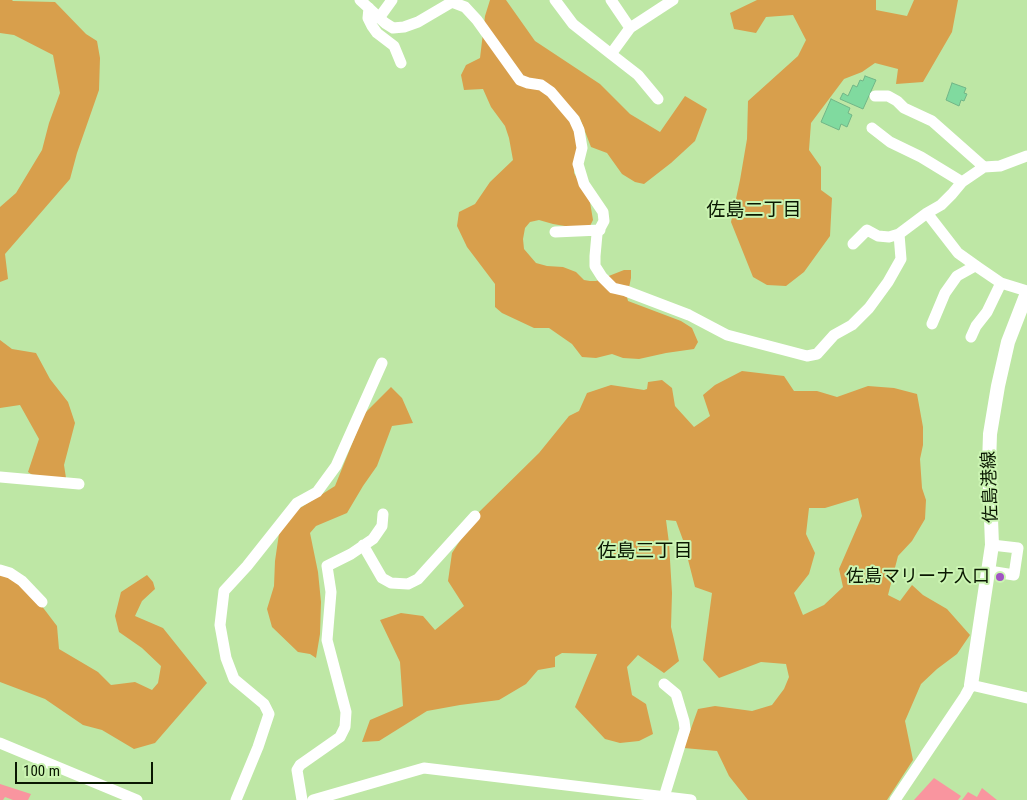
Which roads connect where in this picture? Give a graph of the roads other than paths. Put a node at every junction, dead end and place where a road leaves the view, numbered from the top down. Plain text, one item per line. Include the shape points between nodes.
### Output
1 (360, 0) edge
2 (392, 0) edge
3 (555, 0) edge
4 (611, 0) edge
5 (670, 1) edge
6 (369, 8) junction
7 (379, 18) junction
8 (630, 28) junction
9 (611, 54) junction
10 (401, 63) dead end
11 (876, 96) dead end
12 (658, 99) dead end
13 (872, 128) dead end
14 (1027, 156) edge
15 (984, 168) junction
16 (962, 182) junction
17 (927, 213) junction
18 (600, 230) junction
19 (555, 232) dead end
20 (899, 234) junction
21 (852, 244) dead end
22 (975, 266) junction
23 (1001, 283) junction
24 (1027, 292) edge
25 (932, 324) dead end
26 (971, 337) dead end
27 (382, 363) dead end
28 (0, 477) edge
29 (79, 484) dead end
30 (383, 514) dead end
31 (475, 516) dead end
32 (363, 545) junction
33 (992, 545) junction
34 (0, 570) edge
35 (989, 572) junction
36 (42, 602) dead end
37 (664, 684) dead end
38 (971, 685) junction
39 (1027, 698) edge
40 (0, 743) edge
41 (664, 797) junction
42 (137, 800) edge
43 (236, 800) edge
44 (302, 800) edge
45 (313, 800) edge
46 (691, 800) edge
47 (895, 800) edge

1 - 6 street
2 - 7 street
3 - 9 street via 572,24
4 - 8 street
5 - 8 street
6 - 7 street
6 - 10 street via 368,18 372,26 394,46
7 - 18 street via 393,28 404,27 452,2 465,7 520,80 546,88 574,119 582,148 578,164 584,184 603,212
8 - 9 street
9 - 12 street via 638,75
11 - 15 street via 888,96 904,108 932,121
13 - 16 street via 890,142
14 - 15 street
15 - 16 street
16 - 17 street via 941,205
17 - 20 street
17 - 22 street via 958,252
18 - 19 street
18 - 20 street via 595,266 613,288 689,315 727,335 807,356 817,354 834,335 852,325 869,308 901,258
20 - 21 street via 878,236 867,230
22 - 23 street
22 - 25 street via 957,276 945,292
23 - 24 street
23 - 26 street
24 - 33 main road, 佐島港線 via 1008,342 990,434
27 - 43 street via 336,466 317,492 298,503 224,591 220,625 226,658 234,679 264,704 269,714
28 - 29 street
30 - 32 street via 382,526
31 - 32 street via 418,579 408,584 382,578
32 - 44 street via 327,566 331,592 327,640 346,712 345,727 340,737 297,770
33 - 35 main road, 佐島港線
33 - 35 street via 1018,548 1014,575
34 - 36 street via 22,581
35 - 38 main road, 佐島港線
37 - 41 street via 676,694 684,721
38 - 39 street
38 - 47 street
40 - 42 street
41 - 45 street via 424,768
41 - 46 street

